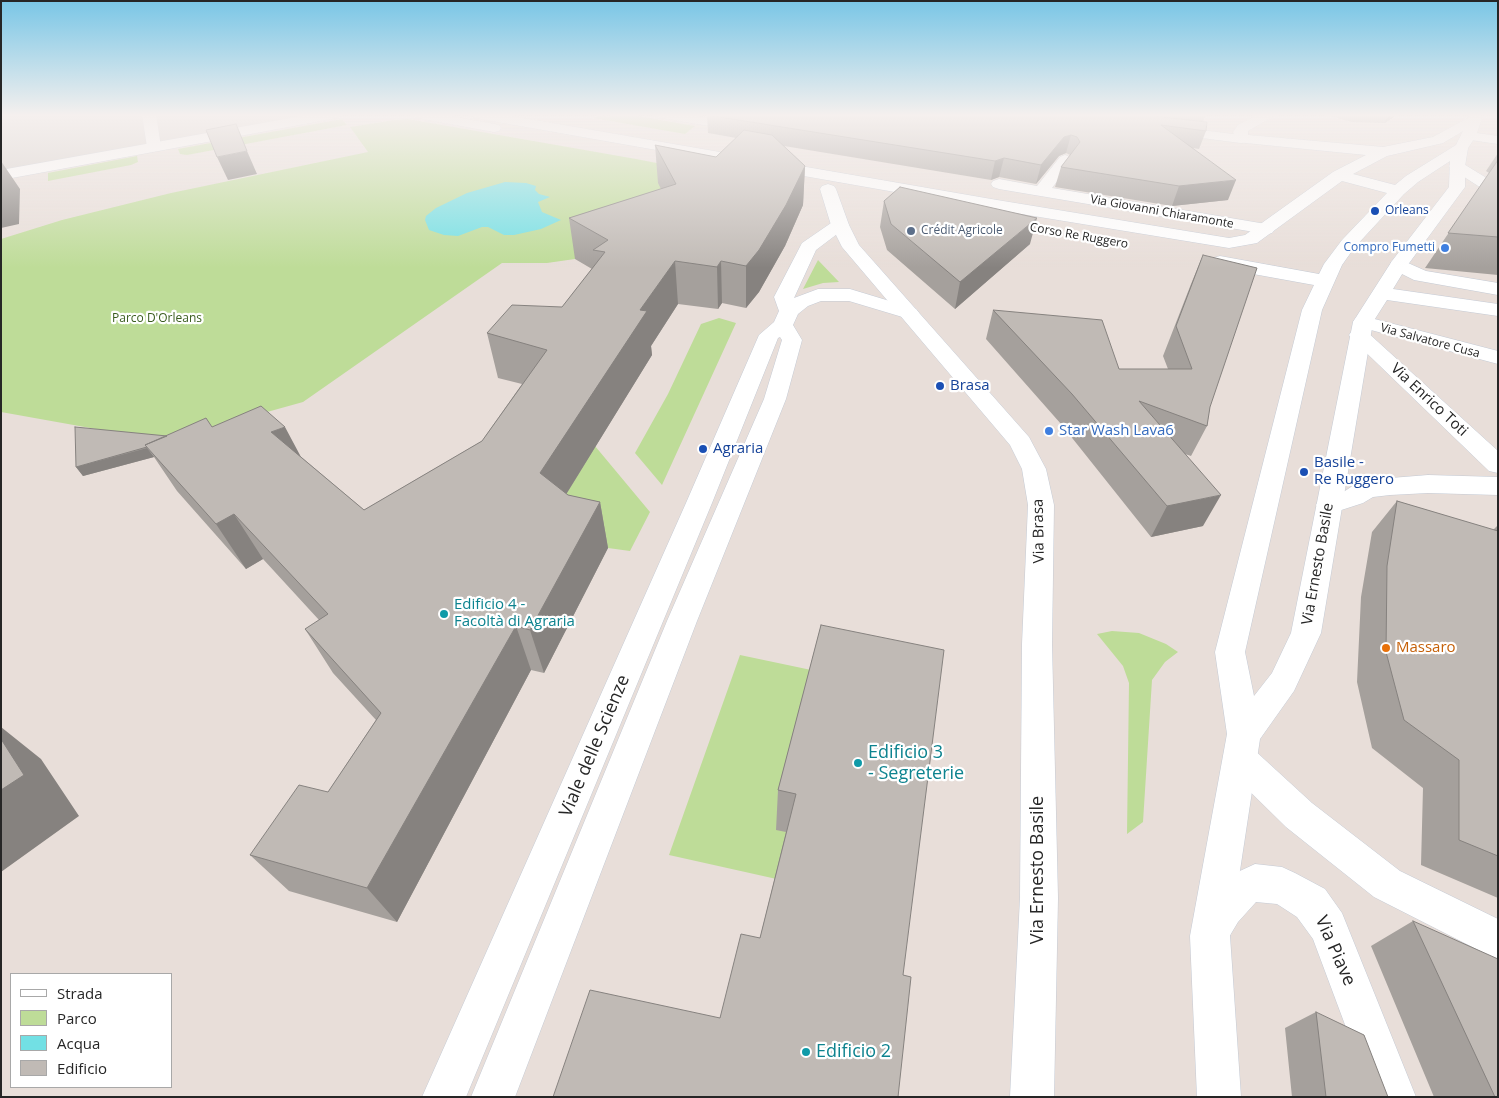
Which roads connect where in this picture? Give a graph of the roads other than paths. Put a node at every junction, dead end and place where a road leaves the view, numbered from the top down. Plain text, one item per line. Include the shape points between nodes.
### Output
1 (54, 165) edge
2 (697, 165) edge
3 (769, 165) edge
4 (1061, 165) edge
5 (1331, 165) edge
6 (1358, 165) edge
7 (1402, 165) edge
8 (1433, 165) edge
9 (1457, 166) joint
10 (1, 175) edge
11 (1339, 175) junction
12 (999, 184) dead end
13 (1405, 185) junction
14 (828, 189) junction
15 (1041, 191) junction
16 (1498, 192) edge
17 (840, 225) junction
18 (1046, 230) dead end
19 (1266, 230) junction
20 (1200, 258) edge
21 (1399, 264) junction
22 (1324, 281) junction
23 (1472, 285) junction
24 (1498, 289) edge
25 (1380, 293) junction
26 (1493, 310) edge
27 (909, 313) junction
28 (786, 318) junction
29 (1361, 329) junction
30 (1498, 358) edge
31 (760, 396) junction
32 (1498, 464) edge
33 (1498, 486) edge
34 (1329, 505) junction
35 (1037, 644) joint
36 (1242, 747) junction
37 (1210, 936) junction
38 (1498, 940) edge
39 (444, 1097) edge
40 (493, 1097) edge
41 (1032, 1097) edge
42 (1218, 1097) edge
43 (1394, 1097) edge

1 - 10 street
2 - 14 street, Corso Re Ruggero
3 - 19 street, Corso Re Ruggero via 1229,243 1241,242
4 - 15 street
5 - 11 street
6 - 11 street
7 - 13 street
8 - 13 street, Via Ernesto Basile
9 - 16 street
9 - 21 street, Via Ernesto Basile via 1457,187
11 - 13 street
11 - 19 street
12 - 15 street, Via Giovanni Chiaramonte
13 - 22 street, Via Ernesto Basile via 1348,244
14 - 17 street, Via Brasa
14 - 18 street, Corso Re Ruggero
15 - 19 street, Via Giovanni Chiaramonte
17 - 27 street, Via Brasa via 851,247
17 - 28 street, Viale delle Scienze via 808,246 784,297
20 - 22 street
21 - 23 street via 1421,276
21 - 25 street, Via Ernesto Basile
22 - 36 street, Via Ernesto Basile via 1312,310 1230,652
23 - 24 street
23 - 26 street via 1466,290 1469,296
25 - 26 street
25 - 29 street, Via Ernesto Basile
27 - 28 street via 838,294 818,295 801,302
27 - 35 street, Via Brasa via 1020,442 1034,469 1041,505
28 - 31 street, Viale delle Scienze via 792,340
29 - 30 street, Via Salvatore Cusa
29 - 32 street, Via Enrico Toti
29 - 34 street, Via Ernesto Basile
31 - 39 street, Viale delle Scienze
31 - 40 street, Viale delle Scienze via 682,622
33 - 34 street via 1390,486 1366,489 1354,497
34 - 36 street, Via Ernesto Basile via 1306,633 1284,682
35 - 41 street, Via Ernesto Basile via 1039,898
36 - 37 street, Via Ernesto Basile
36 - 38 street via 1299,815 1387,884
37 - 42 street, Via Ernesto Basile
37 - 43 street, Via Piave via 1216,920 1233,897 1255,883 1282,886 1311,903 1328,927

